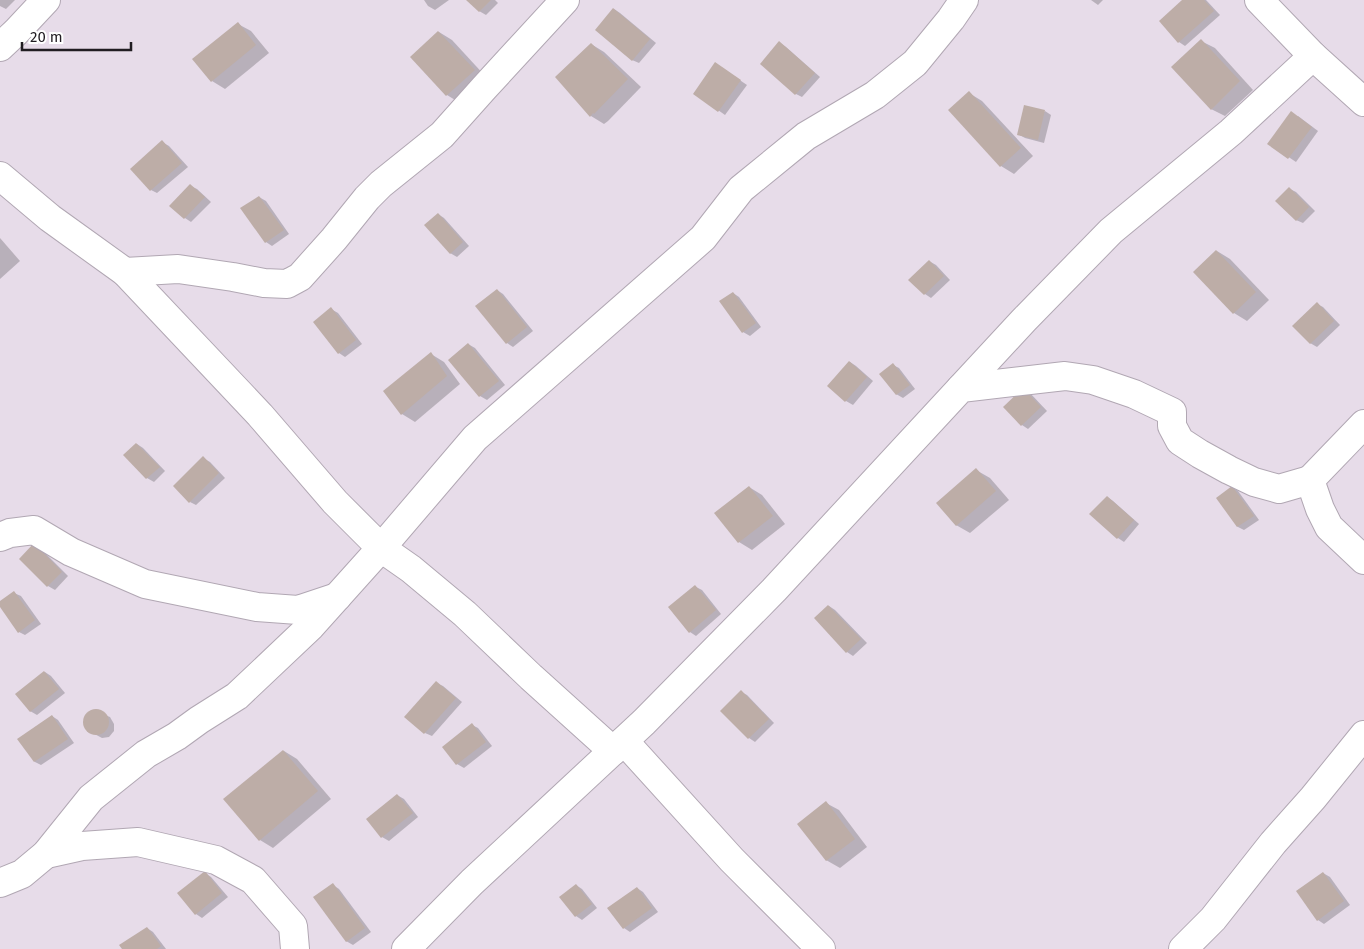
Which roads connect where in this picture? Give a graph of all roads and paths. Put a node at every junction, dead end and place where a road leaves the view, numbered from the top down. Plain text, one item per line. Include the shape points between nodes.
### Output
1 (46, 0) edge
2 (565, 0) edge
3 (964, 0) edge
4 (1258, 0) edge
5 (0, 46) edge
6 (1313, 56) junction
7 (1364, 102) edge
8 (0, 176) edge
9 (126, 272) junction
10 (961, 388) junction
11 (1364, 424) edge
12 (1310, 480) junction
13 (0, 537) edge
14 (381, 548) junction
15 (1364, 560) edge
16 (338, 596) junction
17 (1364, 735) edge
18 (619, 746) junction
19 (46, 854) junction
20 (0, 883) edge
21 (295, 949) edge
22 (406, 949) edge
23 (821, 949) edge
24 (1183, 949) edge

1 - 5 street
2 - 9 street via 442,135 367,198 300,276 287,284 178,269
3 - 14 street via 914,63 875,95 806,136 741,189 703,238 475,438
4 - 6 street
6 - 7 street
6 - 10 street via 1231,132 1110,231
8 - 9 street via 50,218
9 - 14 street via 260,415 335,502
10 - 12 street via 1064,376 1093,380 1172,412 1172,426 1180,441 1254,482 1279,489
10 - 18 street via 774,590
11 - 12 street
12 - 15 street via 1329,527
13 - 16 street via 34,530 71,552 145,584 257,608 298,610
14 - 16 street
14 - 18 street via 465,614 531,677
16 - 19 street via 237,696 146,754 92,798
17 - 24 street via 1213,919
18 - 22 street via 472,882
18 - 23 street
19 - 20 street via 22,874
19 - 21 street via 82,846 138,842 216,860 253,880 293,926

